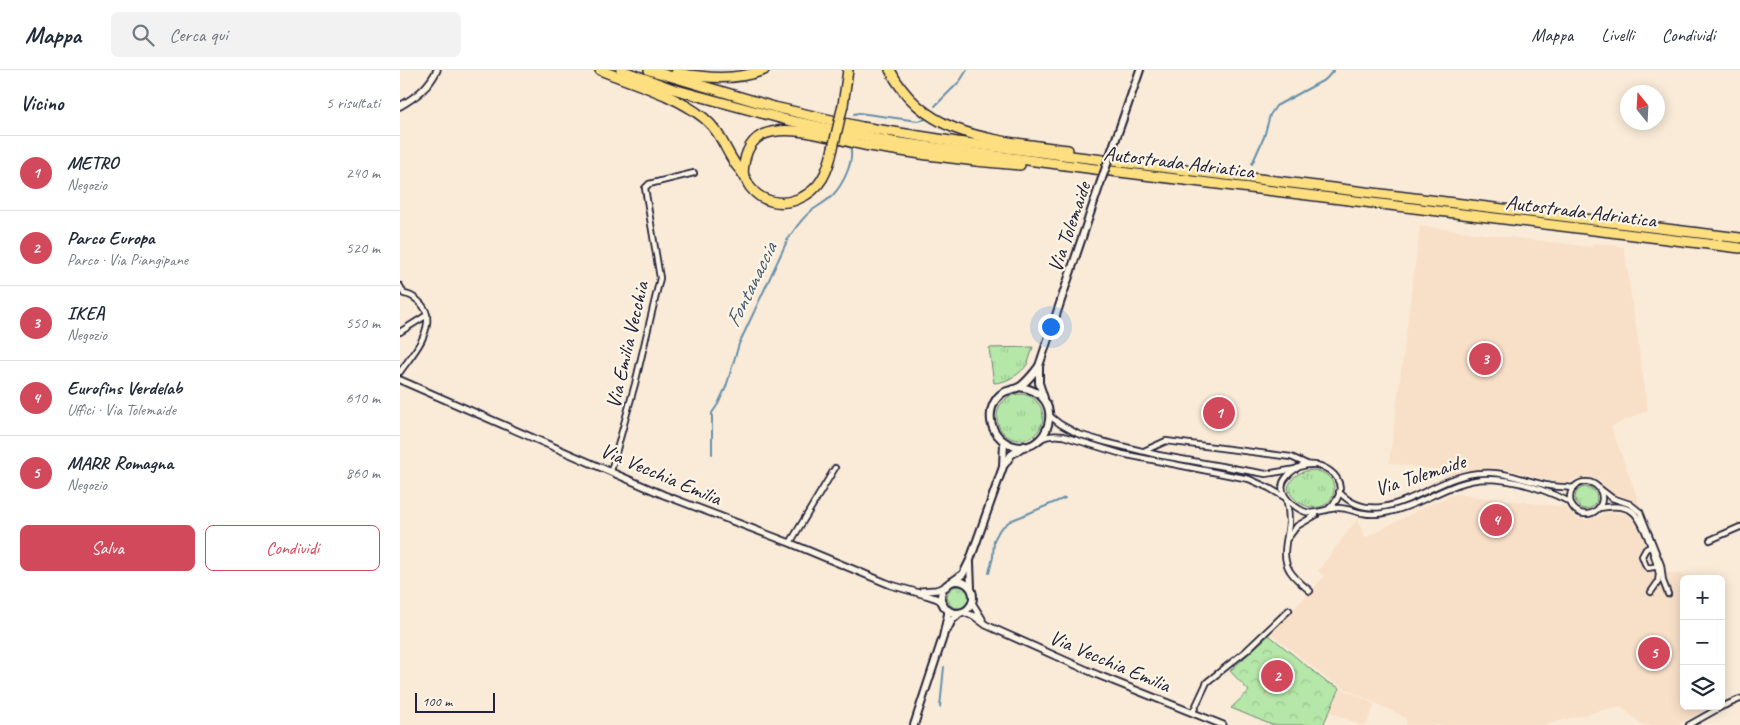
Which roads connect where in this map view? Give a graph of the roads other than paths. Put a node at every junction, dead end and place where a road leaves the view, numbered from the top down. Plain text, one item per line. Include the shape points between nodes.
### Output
1 (437, 70) edge
2 (600, 70) edge
3 (621, 70) edge
4 (649, 70) edge
5 (655, 70) edge
6 (764, 70) edge
7 (848, 70) edge
8 (890, 70) edge
9 (1140, 70) edge
10 (400, 106) edge
11 (1176, 168) junction
12 (1095, 169) junction
13 (694, 173) dead end
14 (744, 174) junction
15 (1740, 238) edge
16 (1740, 248) edge
17 (400, 286) edge
18 (404, 294) junction
19 (401, 299) edge
20 (427, 315) junction
21 (400, 332) edge
22 (1039, 366) junction
23 (400, 372) edge
24 (400, 380) edge
25 (1019, 387) junction
26 (1044, 398) junction
27 (1050, 416) junction
28 (1040, 439) junction
29 (1004, 442) junction
30 (1024, 446) junction
31 (1143, 451) junction
32 (1310, 465) junction
33 (1003, 467) junction
34 (835, 468) dead end
35 (1296, 469) junction
36 (611, 471) junction
37 (1574, 488) junction
38 (1599, 488) junction
39 (1339, 492) junction
40 (1286, 498) junction
41 (1570, 502) junction
42 (1599, 508) junction
43 (1327, 510) junction
44 (1320, 513) junction
45 (1740, 527) edge
46 (1710, 540) dead end
47 (790, 543) junction
48 (1285, 544) junction
49 (1652, 546) junction
50 (970, 560) junction
51 (1659, 566) junction
52 (948, 585) junction
53 (971, 590) junction
54 (1310, 591) dead end
55 (913, 592) junction
56 (1651, 592) dead end
57 (1668, 594) dead end
58 (972, 603) junction
59 (943, 604) junction
60 (948, 610) junction
61 (1290, 610) dead end
62 (961, 612) junction
63 (986, 625) junction
64 (943, 637) junction
65 (1740, 699) edge
66 (1193, 712) junction
67 (914, 725) edge
68 (1223, 725) edge
69 (1689, 725) edge

1 - 10 street via 419,94
2 - 14 highway via 668,97 699,114 716,130
3 - 12 highway, Autostrada Adriatica via 682,92 787,120 883,140
4 - 11 highway, Autostrada Adriatica via 774,107 862,127 957,142
5 - 6 highway via 719,78 746,76
7 - 14 highway, bridge via 833,148 827,172 820,183 792,202 772,202 759,196 748,185
8 - 11 highway via 918,108 932,118 964,131 999,140
9 - 22 main road, Via Tolemaide, bridge
11 - 15 highway, Autostrada Adriatica
12 - 14 highway via 938,156 782,131 764,134 753,142 745,157
12 - 16 highway, Autostrada Adriatica
13 - 36 street, Via Emilia Vecchia via 648,184 645,188 660,278
17 - 18 street
18 - 19 street
18 - 20 street via 414,297 426,309
20 - 21 street
20 - 23 street via 421,340
22 - 25 main road, Via Tolemaide
22 - 26 main road, Via Tolemaide via 1039,383
24 - 36 street, Via Vecchia Emilia
25 - 26 main road via 1028,388
25 - 29 main road, Via Tolemaide via 1002,393 992,407 992,426
26 - 27 main road, Via Tolemaide
27 - 28 main road via 1046,432
27 - 31 street via 1078,434
28 - 30 main road
28 - 40 street via 1063,436 1122,454 1249,479
29 - 30 main road
29 - 33 main road
30 - 33 main road via 1011,455
31 - 32 street via 1166,441 1291,457
31 - 35 street via 1266,474
32 - 35 street
32 - 39 street via 1332,471 1339,484
33 - 50 main road
34 - 47 street
35 - 40 street via 1282,484
36 - 47 street, Via Vecchia Emilia
37 - 38 street, Via Tolemaide via 1586,482
37 - 39 street, Via Tolemaide via 1550,486 1498,472 1456,478 1388,506 1372,508 1357,504
37 - 41 street
38 - 42 street via 1602,498
38 - 49 street via 1640,512
39 - 43 street via 1333,506
40 - 44 street via 1298,508
40 - 48 street via 1289,522
41 - 42 street, Via Tolemaide via 1580,513 1590,514
41 - 43 street, Via Tolemaide via 1546,490 1513,481 1485,479 1457,484 1389,512 1364,514 1337,508
42 - 49 street via 1616,507 1636,514
43 - 44 street, Via Tolemaide
44 - 48 street, Via Tolemaide via 1297,526
45 - 46 street
47 - 55 street, Via Vecchia Emilia
48 - 54 street via 1290,571
49 - 51 street
49 - 51 street via 1642,552 1642,556 1648,568
50 - 52 main road via 963,574
50 - 53 main road
51 - 56 street via 1658,582
51 - 57 street
52 - 53 main road via 961,582
52 - 55 street
52 - 59 main road via 942,593
53 - 58 main road
55 - 59 street, Via Vecchia Emilia via 938,599
58 - 62 main road
58 - 63 street
59 - 60 main road
60 - 62 main road
60 - 64 main road
61 - 66 street via 1207,682
62 - 63 street, Via Vecchia Emilia
62 - 64 main road via 952,620
63 - 66 street, Via Vecchia Emilia via 1098,675
64 - 67 main road
65 - 69 street
66 - 68 street, Via Vecchia Emilia

